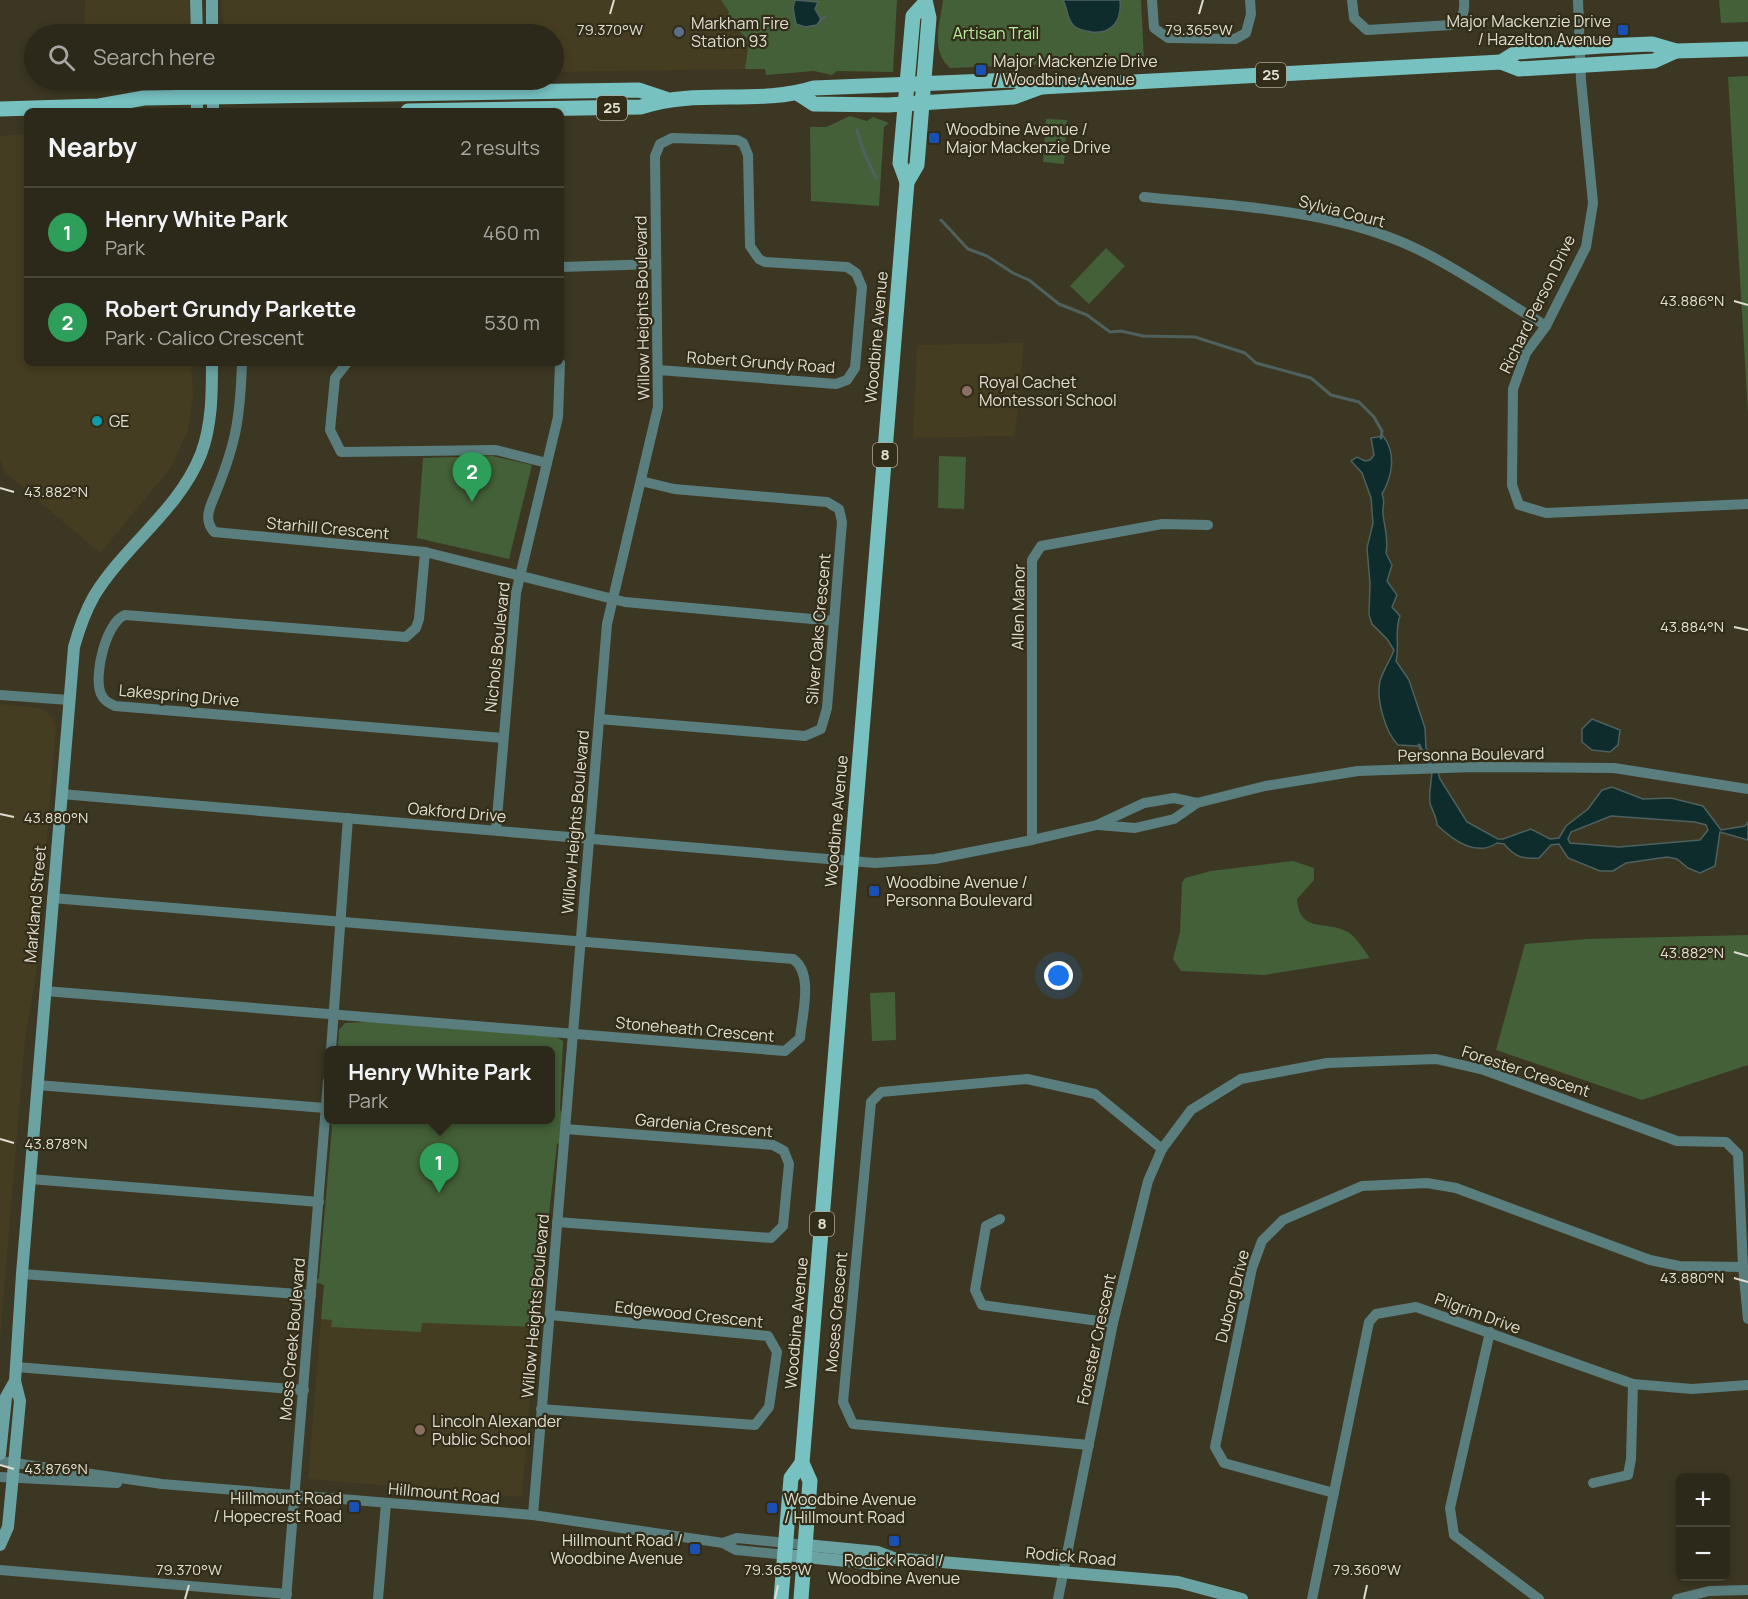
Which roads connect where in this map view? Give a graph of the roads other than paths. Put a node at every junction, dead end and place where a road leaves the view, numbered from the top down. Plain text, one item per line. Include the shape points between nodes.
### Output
1 (196, 0) edge
2 (212, 0) edge
3 (1152, 0) edge
4 (1251, 0) edge
5 (1352, 0) edge
6 (1464, 0) edge
7 (1578, 0) edge
8 (925, 2) edge
9 (197, 24) edge
10 (212, 24) edge
11 (1580, 48) junction
12 (1748, 49) edge
13 (1676, 51) junction
14 (1501, 62) junction
15 (1580, 66) junction
16 (924, 84) junction
17 (907, 85) junction
18 (1041, 87) junction
19 (558, 92) junction
20 (797, 93) junction
21 (666, 99) junction
22 (922, 103) junction
23 (205, 104) edge
24 (906, 104) junction
25 (99, 105) junction
26 (24, 108) edge
27 (25, 108) edge
28 (108, 108) edge
29 (558, 108) edge
30 (0, 109) edge
31 (564, 110) edge
32 (666, 140) joint
33 (907, 182) junction
34 (1144, 197) dead end
35 (656, 264) junction
36 (564, 267) edge
37 (1546, 327) junction
38 (212, 366) edge
39 (242, 366) edge
40 (345, 366) edge
41 (560, 366) edge
42 (659, 370) junction
43 (547, 463) junction
44 (641, 481) junction
45 (1748, 504) edge
46 (1208, 525) dead end
47 (425, 552) junction
48 (520, 575) junction
49 (611, 598) junction
50 (834, 621) junction
51 (0, 695) edge
52 (69, 700) junction
53 (599, 719) junction
54 (503, 738) junction
55 (1748, 789) edge
56 (61, 794) junction
57 (1197, 803) junction
58 (348, 818) junction
59 (1097, 825) junction
60 (496, 830) junction
61 (591, 839) junction
62 (1032, 840) junction
63 (850, 863) junction
64 (52, 898) junction
65 (342, 921) junction
66 (580, 940) junction
67 (45, 991) junction
68 (334, 1014) junction
69 (573, 1034) junction
70 (331, 1046) edge
71 (37, 1085) junction
72 (324, 1108) edge
73 (324, 1124) edge
74 (565, 1129) junction
75 (1162, 1149) junction
76 (30, 1179) junction
77 (319, 1202) junction
78 (1000, 1219) dead end
79 (557, 1222) junction
80 (1743, 1268) junction
81 (22, 1274) junction
82 (310, 1295) junction
83 (549, 1315) junction
84 (1748, 1319) edge
85 (1113, 1323) junction
86 (1490, 1332) junction
87 (16, 1367) junction
88 (15, 1381) junction
89 (1633, 1384) junction
90 (1748, 1385) edge
91 (304, 1390) junction
92 (542, 1409) junction
93 (1089, 1445) junction
94 (0, 1454) edge
95 (0, 1461) edge
96 (802, 1463) junction
97 (14, 1464) junction
98 (6, 1478) edge
99 (1593, 1483) dead end
100 (162, 1484) junction
101 (1334, 1494) junction
102 (293, 1495) junction
103 (386, 1503) junction
104 (533, 1515) junction
105 (0, 1543) edge
106 (786, 1549) junction
107 (806, 1551) junction
108 (0, 1570) edge
109 (1063, 1572) junction
110 (1748, 1590) edge
111 (286, 1596) edge
112 (378, 1599) edge
113 (781, 1599) edge
114 (801, 1599) edge
115 (1058, 1599) edge
116 (1242, 1599) edge
117 (1312, 1599) edge
118 (1539, 1599) edge
119 (1677, 1599) edge

1 - 9 street
2 - 10 street
3 - 4 street via 1154,28 1168,39 1235,39 1246,33 1249,26
5 - 6 street via 1354,18 1367,30 1451,25 1460,21 1465,12
7 - 11 street, Richard Person Drive
8 - 16 main road, Woodbine Avenue / 8 via 929,18
8 - 17 main road, Woodbine Avenue / 8 via 913,16
11 - 13 main road, 25 via 1652,44
11 - 14 main road, 25 via 1517,52
11 - 15 street, Richard Person Drive
12 - 13 main road, 25
13 - 15 main road, 25 via 1654,61
14 - 15 main road, 25 via 1519,69
14 - 18 main road, 25
15 - 37 street, Richard Person Drive via 1593,203 1586,248
16 - 17 main road, 25
16 - 18 main road, 25 via 1014,80
16 - 22 main road, Woodbine Avenue / 8
17 - 20 main road, 25 via 814,88
17 - 24 main road, Woodbine Avenue / 8
18 - 22 main road, 25 via 1014,97
19 - 21 main road, 25 via 639,90
19 - 23 main road, 25
19 - 29 street
20 - 21 main road, 25 via 759,98
20 - 24 main road, 25 via 814,104
21 - 31 main road, 25 via 641,107
22 - 24 main road, 25
22 - 33 main road, Woodbine Avenue / 8 via 917,165
23 - 25 main road, 25 via 144,98
24 - 33 main road, Woodbine Avenue / 8 via 900,163
25 - 27 main road, 25
25 - 28 main road, 25
26 - 30 main road, 25
32 - 35 street, Willow Heights Boulevard via 656,149 655,156
32 - 42 street, Robert Grundy Road via 730,138 743,143 748,155 749,239 753,253 765,262 847,267 856,273 862,287 855,368 842,382
33 - 63 main road, Woodbine Avenue / 8
34 - 37 street, Sylvia Court via 1318,218 1368,230 1417,249
35 - 36 street
35 - 42 street, Willow Heights Boulevard
37 - 45 street, Richard Person Drive via 1526,353 1512,389 1512,485 1519,505 1546,513
38 - 52 street, Markland Street via 211,410 201,453 179,493 94,596 74,647
39 - 47 street, Starhill Crescent via 237,433 231,458 208,511 208,524 214,532
40 - 43 street via 335,378 330,430 341,452 496,450
41 - 43 street, Nichols Boulevard via 559,410
42 - 44 street, Willow Heights Boulevard via 656,418
43 - 48 street, Nichols Boulevard
44 - 49 street, Willow Heights Boulevard
44 - 50 street, Silver Oaks Crescent via 674,489 833,505 842,514
46 - 62 street, Allen Manor via 1162,524 1041,546 1032,560
47 - 48 street, Starhill Crescent
47 - 54 street, Lakespring Drive via 416,628 406,637 125,615 114,622 107,637 99,691 105,701 115,706
48 - 49 street, Starhill Crescent
48 - 54 street, Nichols Boulevard
49 - 50 street, Starhill Crescent via 656,606
49 - 53 street, Willow Heights Boulevard
50 - 53 street, Silver Oaks Crescent via 827,708 821,729 815,734
51 - 52 street
52 - 56 street, Markland Street
53 - 61 street, Willow Heights Boulevard
54 - 60 street, Nichols Boulevard
55 - 57 street, Personna Boulevard via 1614,768 1475,767 1358,771 1265,786
56 - 58 street, Oakford Drive
56 - 64 street, Markland Street
57 - 59 street, Personna Boulevard via 1174,798 1144,803
57 - 59 street, Personna Boulevard via 1174,819 1135,828
58 - 60 street, Oakford Drive
58 - 65 street
59 - 62 street, Personna Boulevard
60 - 61 street, Oakford Drive
61 - 63 street, Oakford Drive
61 - 66 street, Willow Heights Boulevard
62 - 63 street, Personna Boulevard via 935,858
63 - 96 main road, Woodbine Avenue / 8
64 - 65 street, Stoneheath Crescent
64 - 67 street, Markland Street
65 - 66 street, Stoneheath Crescent
65 - 68 street
66 - 69 street, Willow Heights Boulevard
66 - 69 street, Stoneheath Crescent via 793,958 805,974 800,1038 786,1052
67 - 68 street, Stoneheath Crescent
67 - 71 street, Markland Street
68 - 69 street, Stoneheath Crescent
68 - 70 street
69 - 74 street, Willow Heights Boulevard
71 - 72 street
71 - 76 street, Markland Street
73 - 77 street, Moss Creek Boulevard
74 - 79 street, Willow Heights Boulevard
74 - 79 street, Gardenia Crescent via 773,1145 784,1151 789,1164 783,1226 771,1238
75 - 80 street, Forester Crescent via 1191,1110 1241,1079 1327,1063 1436,1059 1484,1070 1677,1141 1726,1142 1738,1154
75 - 85 street, Forester Crescent via 1148,1181
75 - 93 street, Moses Crescent via 1095,1094 1027,1079 881,1092 871,1102 843,1402 854,1424
76 - 77 street
76 - 81 street, Markland Street
77 - 82 street, Moss Creek Boulevard
78 - 85 street via 986,1226 975,1290 982,1305
79 - 83 street, Willow Heights Boulevard
80 - 84 street, Forester Crescent
80 - 101 street, Duborg Drive via 1679,1266 1650,1260 1456,1188 1427,1183 1362,1186 1283,1220 1262,1240 1252,1268 1215,1448 1224,1463
81 - 82 street
81 - 87 street, Markland Street
82 - 91 street, Moss Creek Boulevard
83 - 92 street, Willow Heights Boulevard
83 - 92 street, Edgewood Crescent via 768,1336 777,1352 769,1407 755,1425
85 - 93 street, Forester Crescent
86 - 89 street, Pilgrim Drive
86 - 101 street, Pilgrim Drive via 1416,1307 1376,1314 1369,1322
86 - 118 street via 1450,1508 1454,1535
87 - 88 street, Markland Street
87 - 91 street
88 - 94 street, Markland Street via 6,1397
88 - 97 street, Markland Street via 20,1401
89 - 90 street, Pilgrim Drive via 1692,1389
89 - 99 street via 1628,1474
91 - 102 street, Moss Creek Boulevard
92 - 104 street, Willow Heights Boulevard
93 - 109 street, Forester Crescent
95 - 97 street, Hillmount Road
96 - 106 main road, Woodbine Avenue / 8 via 791,1478
96 - 107 main road, Woodbine Avenue / 8 via 810,1480
97 - 98 street, Markland Street
97 - 100 street, Hillmount Road
98 - 100 street, Hillmount Road
98 - 105 street, Markland Street via 8,1527
100 - 102 street, Hillmount Road
101 - 117 street, Pilgrim Drive
102 - 103 street, Hillmount Road
102 - 111 street, Moss Creek Boulevard
103 - 104 street, Hillmount Road
103 - 112 street
104 - 106 street, Hillmount Road via 723,1543 737,1538
106 - 107 street, Rodick Road
106 - 113 main road, Woodbine Avenue / 8
107 - 109 street, Rodick Road via 876,1564 894,1558
107 - 114 main road, Woodbine Avenue / 8
108 - 111 street
109 - 115 street, Forester Crescent
109 - 116 street, Rodick Road via 1178,1582
110 - 119 street via 1709,1591

